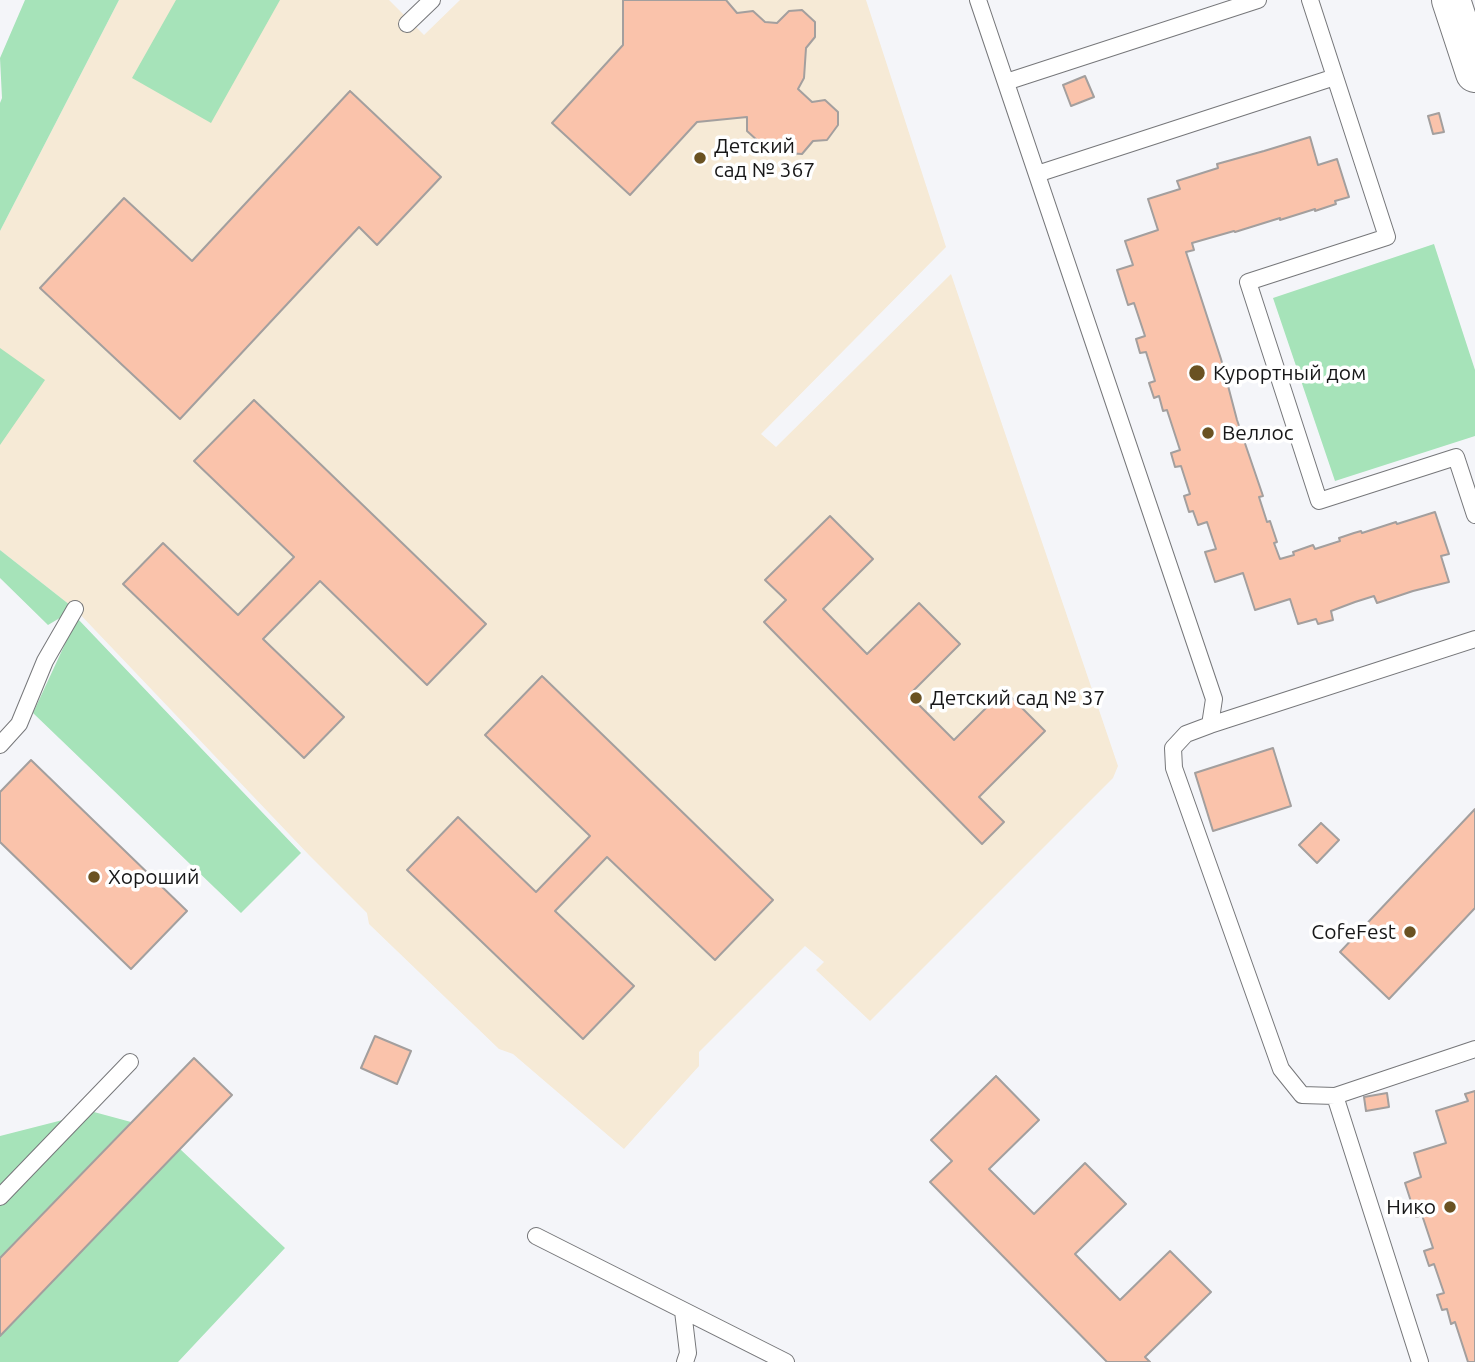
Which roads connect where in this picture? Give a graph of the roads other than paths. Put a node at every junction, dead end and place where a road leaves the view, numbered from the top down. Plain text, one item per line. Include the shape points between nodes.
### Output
1 (432, 0) edge
2 (978, 0) edge
3 (1258, 0) edge
4 (1310, 0) edge
5 (1451, 0) edge
6 (407, 24) dead end
7 (1475, 73) edge
8 (1335, 77) junction
9 (1006, 82) junction
10 (1037, 173) junction
11 (1475, 514) edge
12 (75, 609) dead end
13 (1475, 639) edge
14 (1210, 725) junction
15 (0, 745) edge
16 (1475, 1049) edge
17 (130, 1062) dead end
18 (1335, 1096) junction
19 (0, 1196) edge
20 (536, 1236) dead end
21 (683, 1311) junction
22 (685, 1362) edge
23 (786, 1362) edge
24 (1420, 1362) edge

1 - 6 lane
2 - 9 lane
3 - 9 lane
4 - 8 lane
5 - 7 street
8 - 10 lane
8 - 11 lane via 1387,237 1248,282 1319,501 1456,457
9 - 10 lane
10 - 14 lane via 1214,699
12 - 15 lane via 45,661 19,724
13 - 14 lane
14 - 18 lane via 1186,734 1173,748 1174,768 1281,1069 1303,1095
16 - 18 lane
17 - 19 lane
18 - 24 lane
20 - 21 lane
21 - 22 lane
21 - 23 lane

